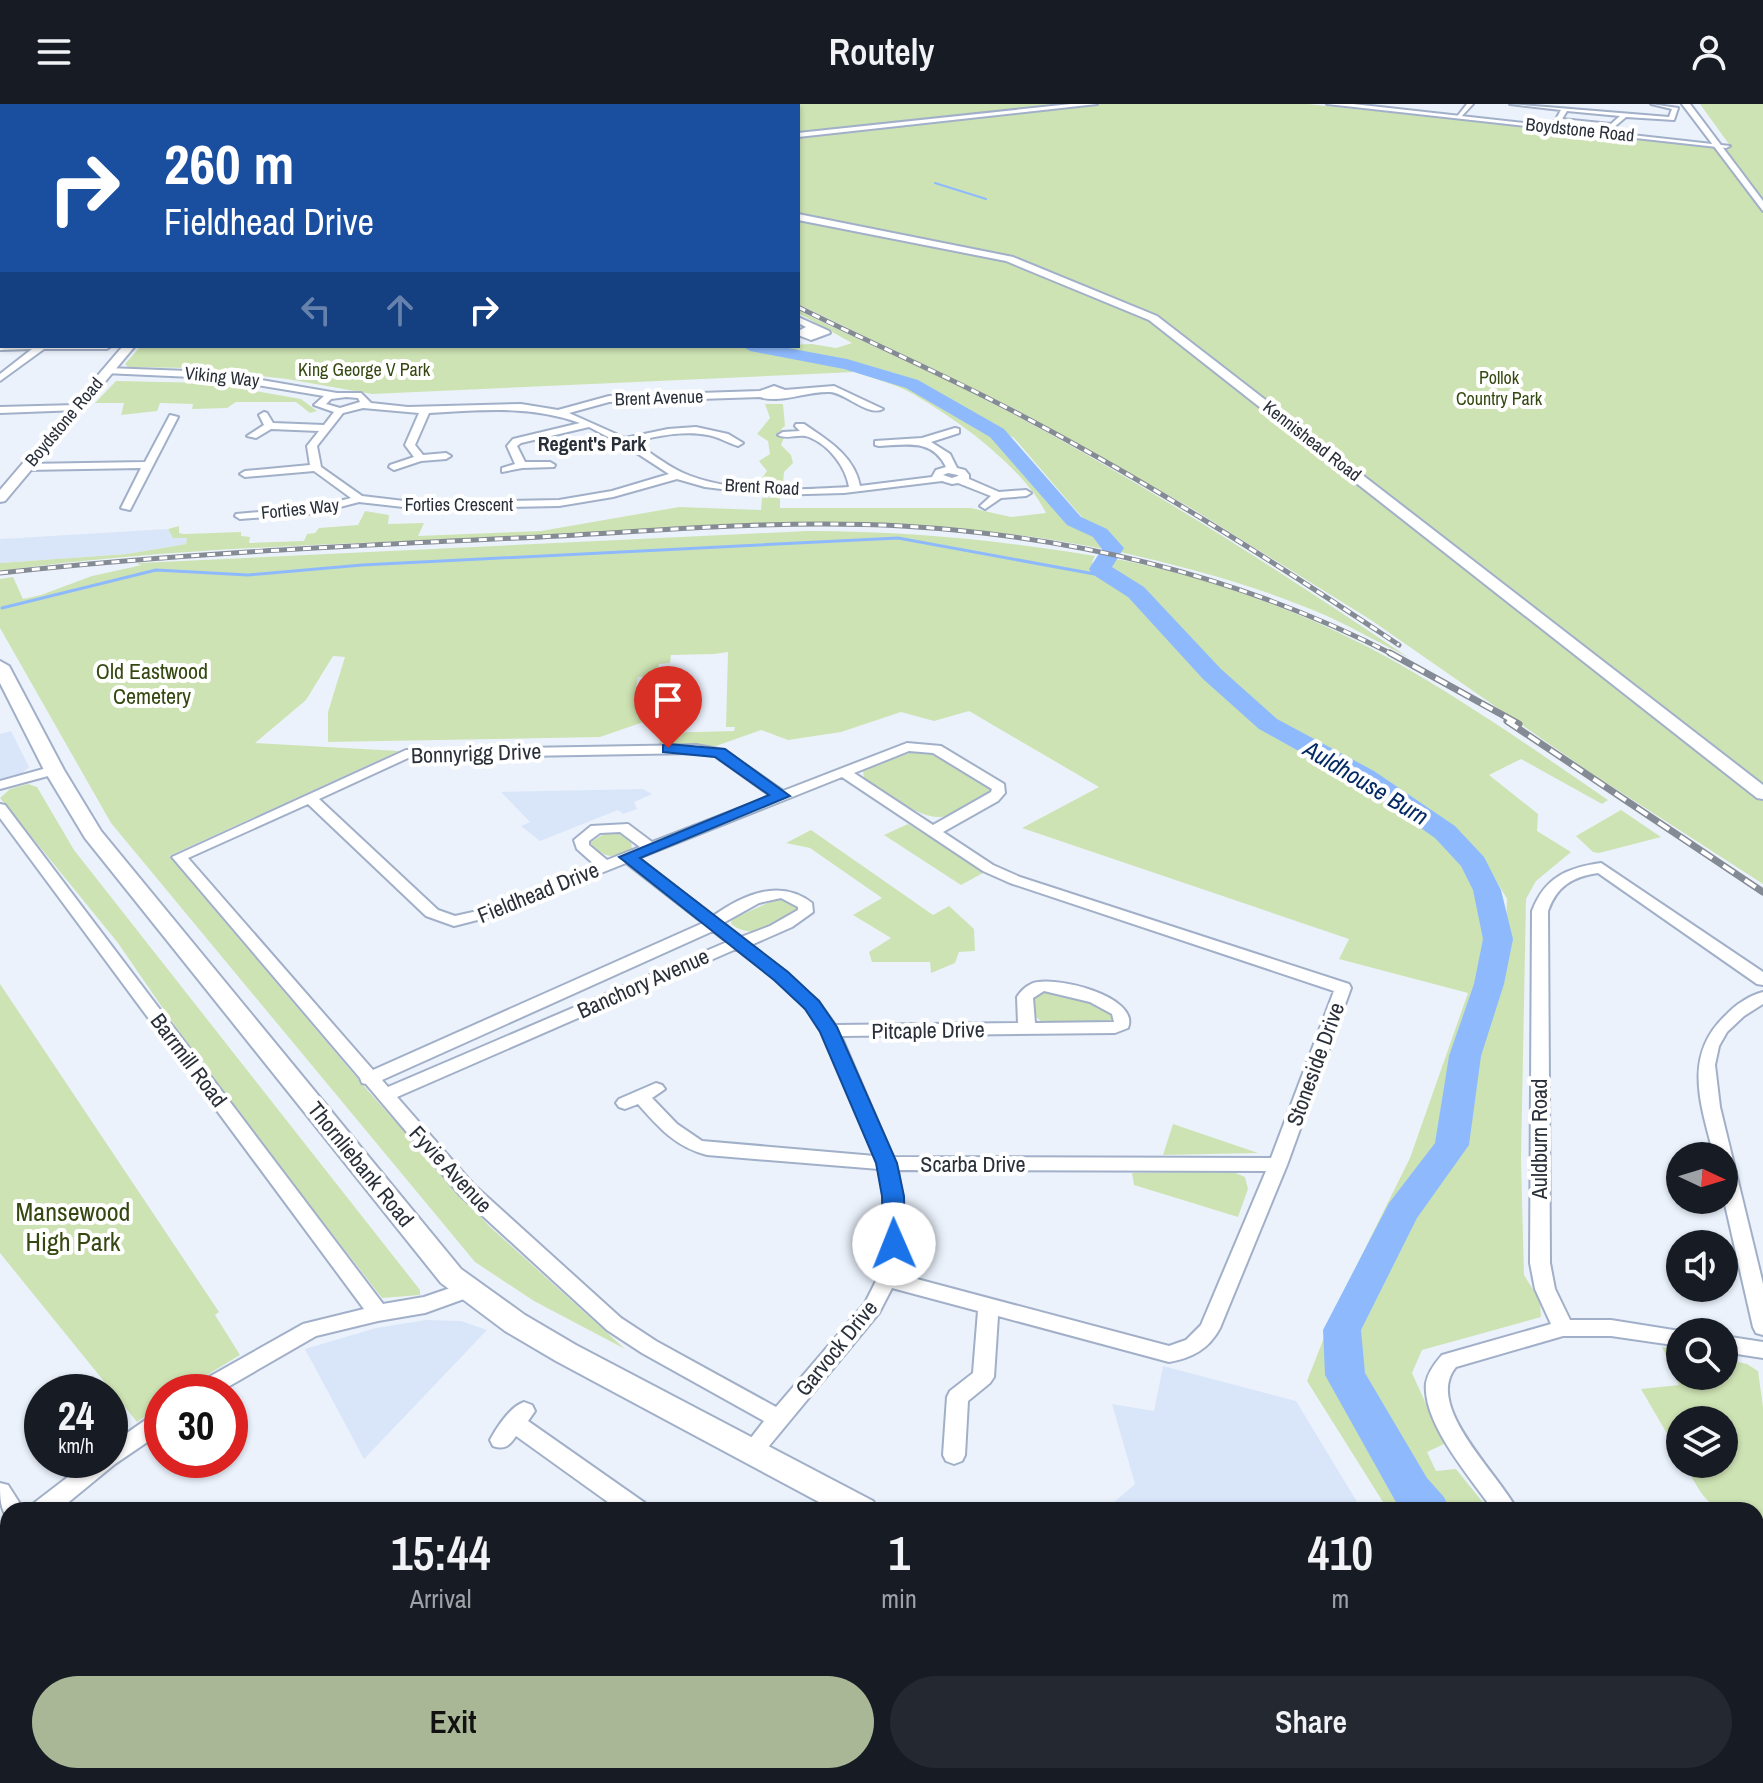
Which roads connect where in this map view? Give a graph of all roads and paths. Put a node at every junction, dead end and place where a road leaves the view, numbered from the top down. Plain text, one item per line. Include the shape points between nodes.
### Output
1 (1093, 104) edge
2 (1331, 104) edge
3 (1339, 104) edge
4 (1470, 104) edge
5 (1513, 104) edge
6 (1654, 104) edge
7 (1686, 104) edge
8 (1695, 104) edge
9 (1532, 105) edge
10 (1580, 108) edge
11 (1564, 110) junction
12 (1624, 115) junction
13 (1459, 116) junction
14 (800, 135) edge
15 (1720, 144) junction
16 (1736, 173) junction
17 (1748, 174) junction
18 (1763, 194) edge
19 (1763, 208) edge
20 (800, 217) edge
21 (40, 348) edge
22 (127, 348) edge
23 (104, 374) junction
24 (0, 378) edge
25 (335, 395) junction
26 (320, 401) junction
27 (363, 405) junction
28 (76, 408) junction
29 (878, 409) dead end
30 (0, 410) edge
31 (425, 410) junction
32 (340, 411) junction
33 (558, 413) junction
34 (173, 417) dead end
35 (589, 424) junction
36 (800, 426) dead end
37 (324, 428) junction
38 (737, 429) dead end
39 (955, 431) dead end
40 (810, 433) junction
41 (724, 434) junction
42 (783, 435) dead end
43 (252, 436) dead end
44 (624, 441) junction
45 (923, 441) junction
46 (738, 443) dead end
47 (879, 443) dead end
48 (446, 456) dead end
49 (420, 458) junction
50 (148, 465) junction
51 (521, 465) junction
52 (550, 465) dead end
53 (26, 467) junction
54 (394, 467) dead end
55 (316, 468) junction
56 (506, 470) dead end
57 (953, 470) junction
58 (244, 474) dead end
59 (678, 475) junction
60 (939, 479) junction
61 (961, 480) junction
62 (855, 489) junction
63 (3, 492) edge
64 (1026, 493) dead end
65 (998, 495) junction
66 (359, 499) junction
67 (985, 506) dead end
68 (126, 508) dead end
69 (235, 516) dead end
70 (1, 671) edge
71 (54, 770) junction
72 (845, 773) junction
73 (0, 785) edge
74 (1763, 794) edge
75 (781, 796) junction
76 (310, 798) junction
77 (0, 808) edge
78 (932, 832) junction
79 (650, 848) junction
80 (179, 857) joint
81 (628, 857) junction
82 (605, 866) junction
83 (713, 923) junction
84 (740, 943) junction
85 (1763, 980) edge
86 (1763, 997) edge
87 (1027, 1028) junction
88 (830, 1031) junction
89 (368, 1079) junction
90 (384, 1096) junction
91 (640, 1096) dead end
92 (1720, 1142) edge
93 (887, 1163) junction
94 (1278, 1165) junction
95 (1737, 1214) edge
96 (887, 1279) junction
97 (468, 1290) junction
98 (989, 1307) junction
99 (378, 1313) junction
100 (1763, 1327) edge
101 (1563, 1328) junction
102 (1666, 1336) edge
103 (1738, 1346) edge
104 (1763, 1350) edge
105 (233, 1374) edge
106 (778, 1418) junction
107 (513, 1425) dead end
108 (751, 1452) junction
109 (954, 1455) dead end
110 (83, 1478) edge
111 (52, 1502) edge
112 (625, 1502) edge
113 (847, 1502) edge
114 (1501, 1502) edge

1 - 14 street
2 - 3 street, Boydstone Road
3 - 13 street, Boydstone Road
4 - 13 street
5 - 9 street
6 - 12 street via 1676,109 1672,118
7 - 15 main road
8 - 15 main road
9 - 11 street
10 - 11 street
10 - 12 street
11 - 12 street via 1558,121 1613,126
13 - 15 street, Boydstone Road
15 - 16 main road
15 - 17 main road
16 - 17 main road
16 - 19 main road
17 - 18 main road
20 - 74 street, Kennishead Road via 1009,259 1153,318
21 - 24 street
22 - 23 street, Boydstone Road
23 - 25 street, Viking Way via 215,375
23 - 26 street, Viking Way via 210,379
23 - 28 street, Boydstone Road
25 - 26 street
25 - 27 street, Viking Way via 361,396 367,400
26 - 32 street, Viking Way via 321,408
27 - 31 street, Brent Road via 400,412
27 - 32 street
28 - 30 street
28 - 53 street, Boydstone Road
29 - 33 street, Brent Avenue via 834,389 772,398 761,394 609,399 582,402
31 - 33 street, Brent Road via 507,406
31 - 49 street via 410,445
32 - 37 street
33 - 35 street, Brent Road
34 - 50 street
35 - 44 street, Brent Road
35 - 51 street via 517,441 512,446
36 - 40 street
37 - 43 street via 266,421
37 - 55 street via 312,446
38 - 41 street
39 - 45 street
40 - 42 street
40 - 62 street via 842,457 854,472
41 - 44 street via 677,430
41 - 46 street
44 - 59 street, Brent Road
45 - 47 street
45 - 57 street via 946,456
48 - 49 street
49 - 54 street
50 - 53 street
50 - 68 street
51 - 52 street
51 - 56 street
53 - 63 street, Boydstone Road
55 - 58 street
55 - 66 street, Forties Crescent
57 - 60 street via 940,472
57 - 61 street via 965,475
59 - 62 street, Brent Road via 742,489
59 - 66 street, Forties Crescent via 559,503 421,506
60 - 61 street
60 - 62 street, Brent Road
61 - 65 street
64 - 65 street
65 - 67 street
66 - 69 street, Forties Way via 317,510
70 - 71 main road, Thornliebank Road
71 - 73 street
71 - 97 main road, Thornliebank Road via 109,855 451,1276
72 - 75 street, Fieldhead Drive
72 - 78 street, Stoneside Drive
72 - 78 street, Fieldhead Drive via 917,746 936,749 999,787 993,798
75 - 76 street, Bonnyrigg Drive via 719,753 641,748 406,754
75 - 79 street, Fieldhead Drive
76 - 80 street, Bonnyrigg Drive
76 - 82 street, Fieldhead Drive via 432,913 446,920 468,920
77 - 99 street, Barrmill Road
78 - 94 street, Stoneside Drive via 988,868 1042,890 1343,988
79 - 81 street, Fieldhead Drive
79 - 82 street via 623,827 596,829 581,840 582,846
80 - 89 street, Fyvie Avenue
81 - 82 street, Fieldhead Drive
81 - 83 street, Garvock Drive
83 - 84 street, Garvock Drive
83 - 84 street, Banchory Avenue via 770,893 792,894 806,906 796,918
83 - 89 street, Banchory Avenue
84 - 88 street, Garvock Drive via 802,994
84 - 90 street, Banchory Avenue
85 - 101 street, Auldburn Road via 1601,868 1564,875 1544,896 1540,1263
86 - 92 street via 1725,1022 1713,1038 1706,1085
87 - 87 street, Pitcaple Drive via 1025,997 1044,986 1114,1006 1122,1024
87 - 88 street, Pitcaple Drive
88 - 93 street, Garvock Drive
89 - 90 street, Fyvie Avenue
90 - 106 street, Fyvie Avenue via 467,1190 614,1324
91 - 93 street, Scarba Drive via 693,1147
93 - 94 street, Scarba Drive
93 - 96 street, Garvock Drive via 894,1244
94 - 98 street, Stoneside Drive via 1210,1328 1184,1352 1169,1354
95 - 100 street
96 - 98 street, Stoneside Drive
96 - 106 street, Garvock Drive via 872,1308
97 - 99 street
97 - 108 main road, Thornliebank Road via 566,1353
98 - 109 street via 983,1377 958,1397
99 - 105 street via 310,1330
101 - 102 street
101 - 114 street via 1449,1361 1441,1371 1436,1385 1443,1417
103 - 104 street
106 - 108 street, Garvock Drive
107 - 112 street
108 - 113 main road, Thornliebank Road
110 - 111 street

